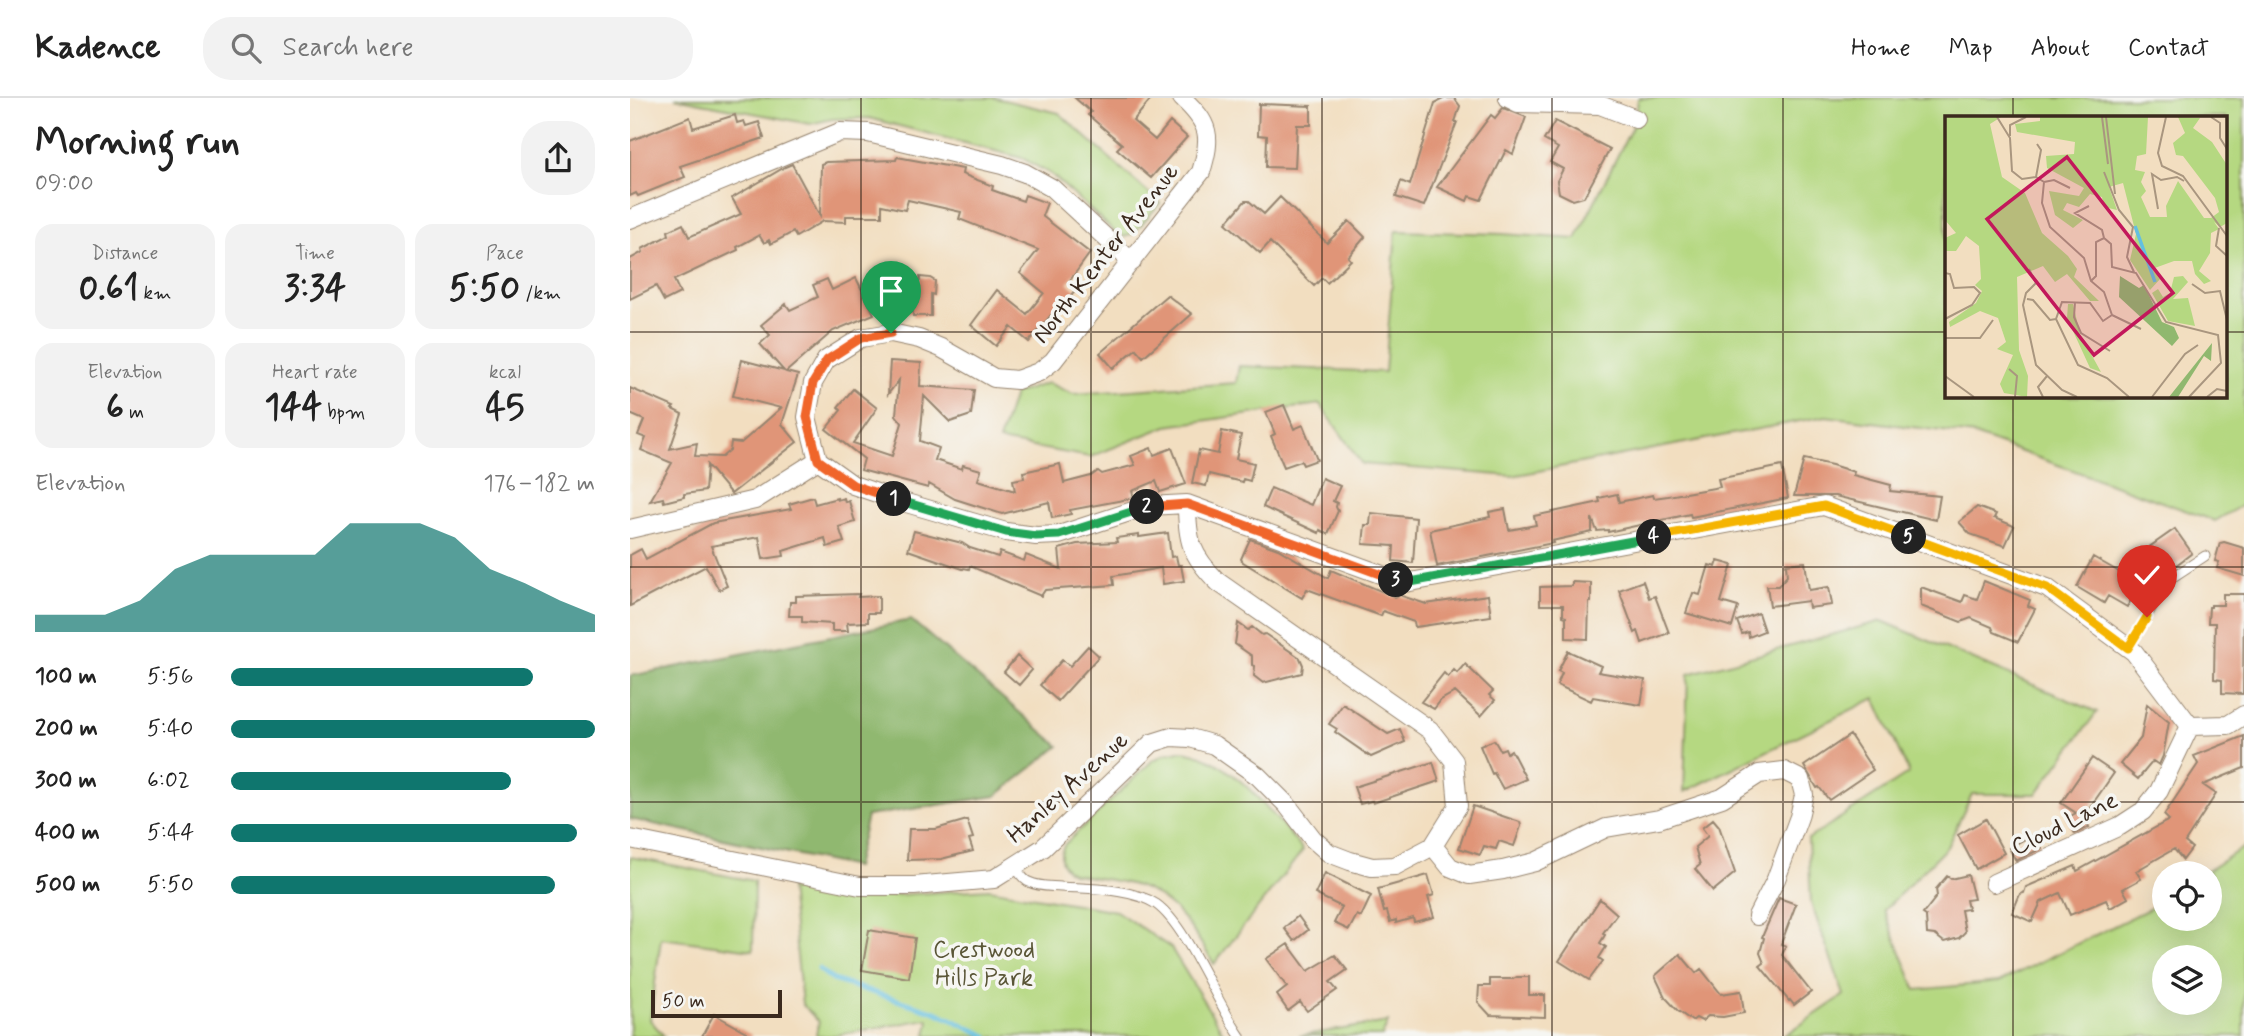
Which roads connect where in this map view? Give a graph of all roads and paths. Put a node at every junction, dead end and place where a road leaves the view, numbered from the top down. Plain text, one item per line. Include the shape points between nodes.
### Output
1 (1182, 98) edge
2 (1508, 98) edge
3 (1636, 119) dead end
4 (630, 219) edge
5 (1132, 262) junction
6 (818, 460) junction
7 (1187, 504) junction
8 (630, 529) edge
9 (2205, 556) dead end
10 (2128, 648) junction
11 (2244, 715) edge
12 (2190, 726) junction
13 (630, 839) edge
14 (1433, 846) junction
15 (1014, 867) junction
16 (1994, 883) dead end
17 (1757, 916) dead end
18 (1240, 1036) edge

1 - 5 street, North Kenter Avenue via 1205,127 1209,147 1201,172
2 - 3 street via 1518,103 1600,105
4 - 5 street via 840,132 868,133 1025,173 1052,188
5 - 6 street, North Kenter Avenue via 1053,361 1017,380 994,377 919,339 891,333 861,338 827,360 813,383 807,417
6 - 7 street via 853,485 1006,532 1036,536 1059,535 1148,506
6 - 8 street via 755,500
7 - 10 street via 1405,583 1824,506 2047,588
7 - 14 street via 1187,533 1199,564 1218,582 1430,730 1454,761 1458,806
9 - 10 lane via 2173,577
10 - 12 street
11 - 12 street via 2228,725
12 - 16 street, Cloud Lane via 2159,791 2143,811
13 - 15 street, Hanley Avenue via 860,886 995,878
14 - 15 street, Hanley Avenue via 1395,866 1349,862 1313,839 1287,805 1242,763 1214,745 1171,737 1152,743 1043,848
14 - 17 street via 1450,867 1469,875 1503,870 1535,862 1606,828 1659,819 1722,798 1759,774 1784,771 1800,779 1804,795 1776,878
15 - 18 lane via 1026,882 1040,886 1109,891 1157,905 1181,932

